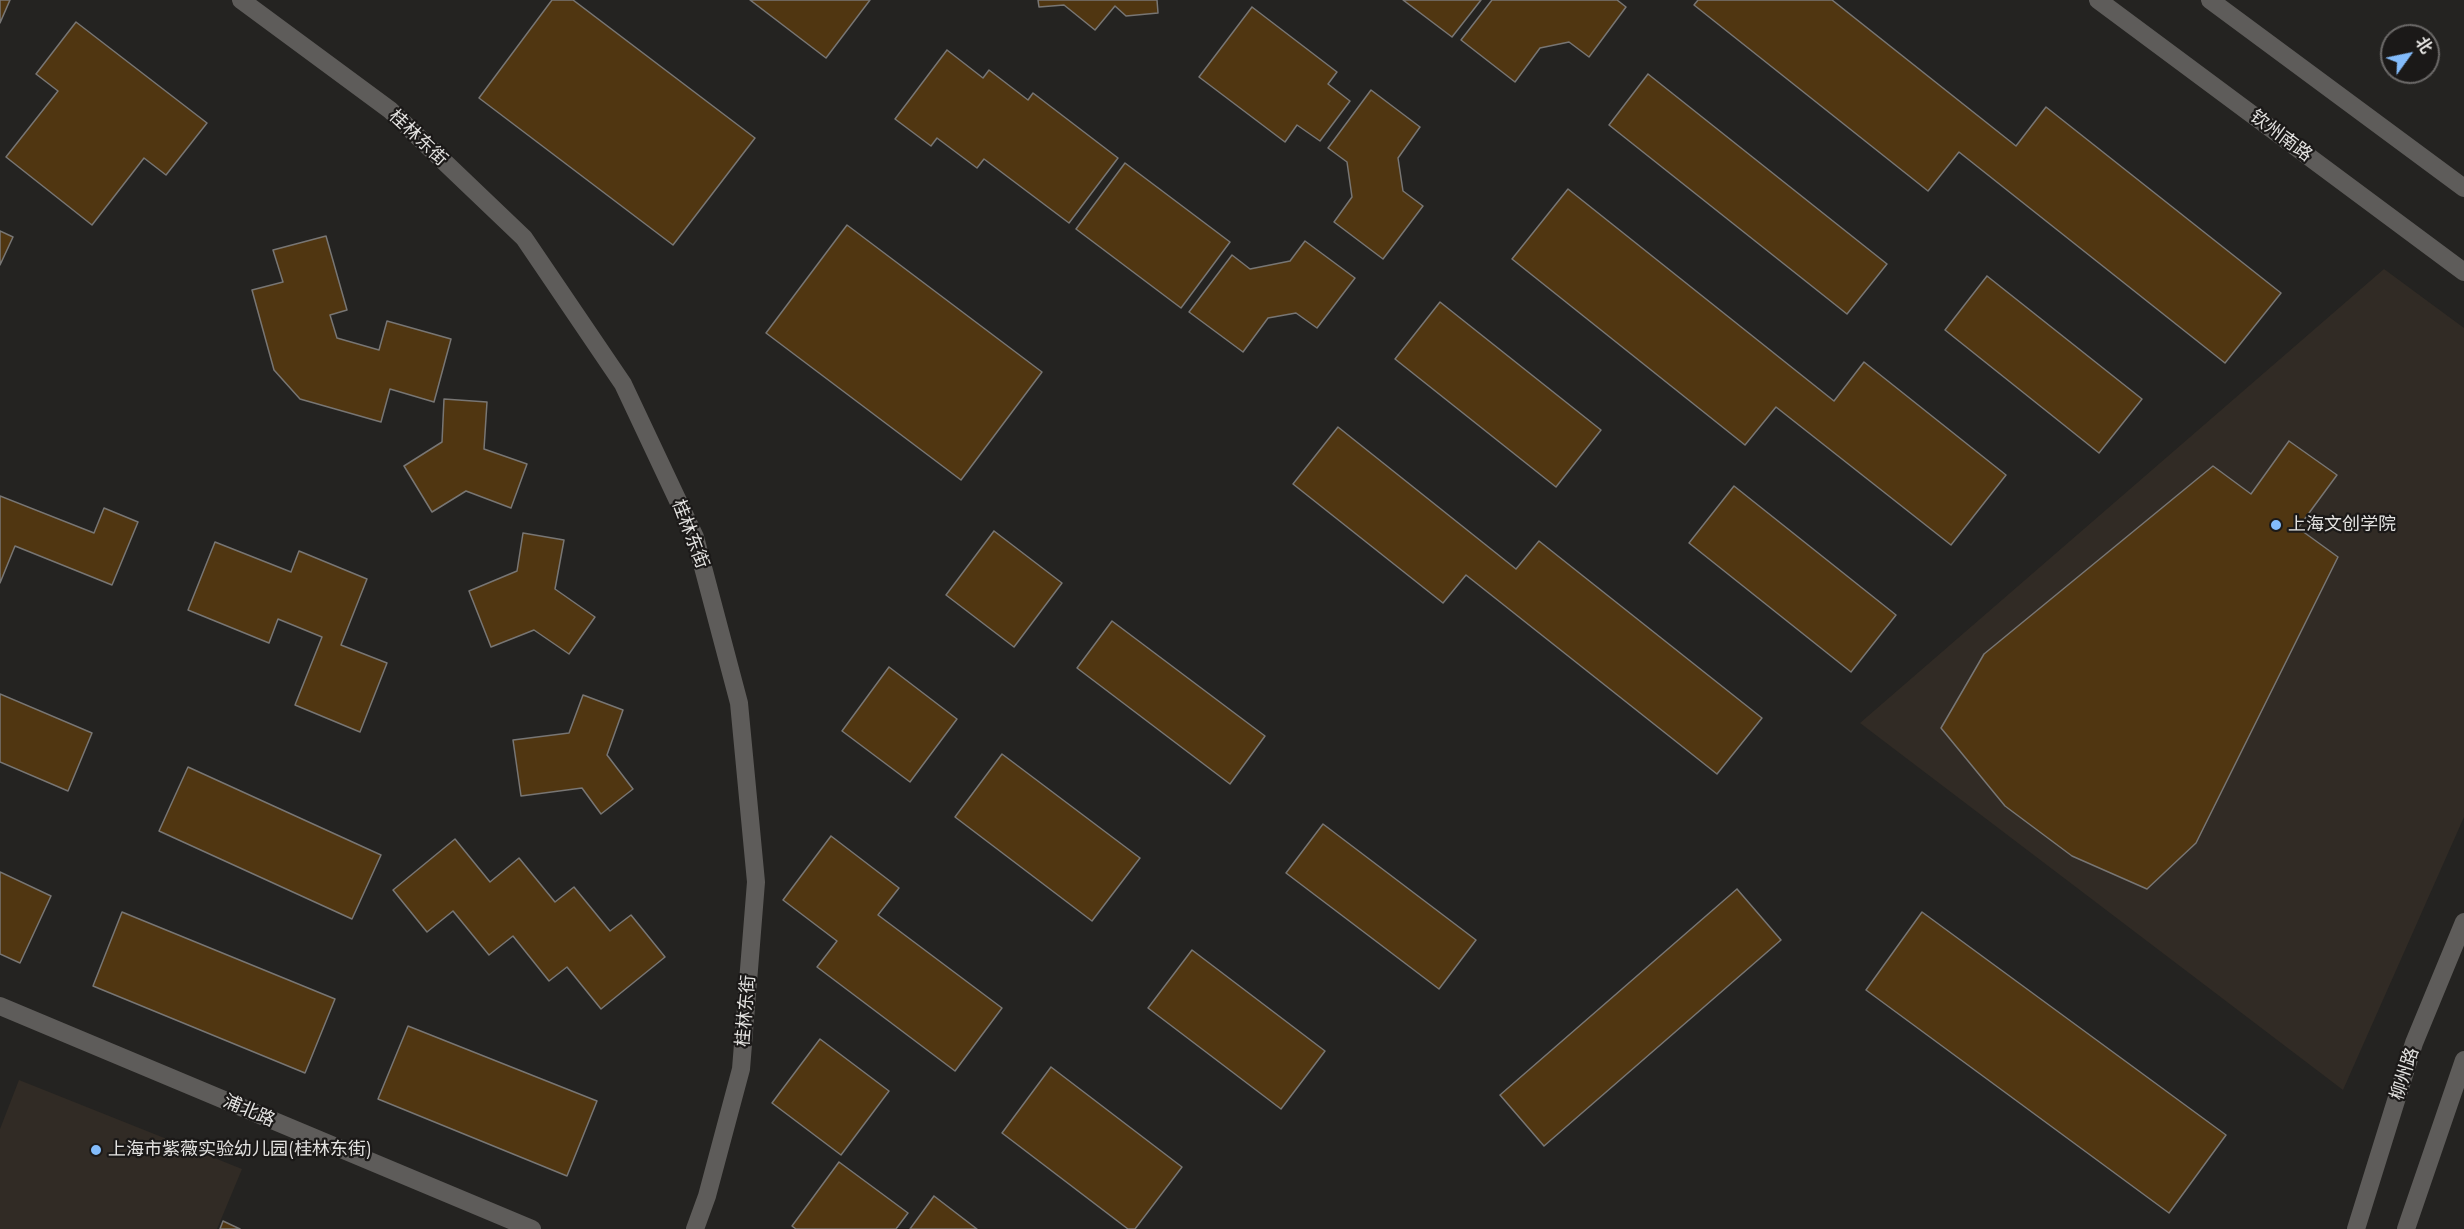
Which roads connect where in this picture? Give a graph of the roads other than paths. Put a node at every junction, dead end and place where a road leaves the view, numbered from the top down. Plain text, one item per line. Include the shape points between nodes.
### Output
1 (241, 0) edge
2 (2098, 0) edge
3 (2210, 0) edge
4 (2464, 188) edge
5 (2464, 272) edge
6 (2464, 922) edge
7 (0, 1006) edge
8 (2464, 1060) edge
9 (532, 1229) edge
10 (695, 1229) edge
11 (2356, 1229) edge
12 (2406, 1229) edge

1 - 10 street, 桂林东街 via 390,110 524,238 623,384 695,537 739,703 756,882 741,1069
2 - 5 street, 钦州南路
3 - 4 street
6 - 11 street, 柳州路 via 2414,1043
7 - 9 street, 浦北路
8 - 12 street

